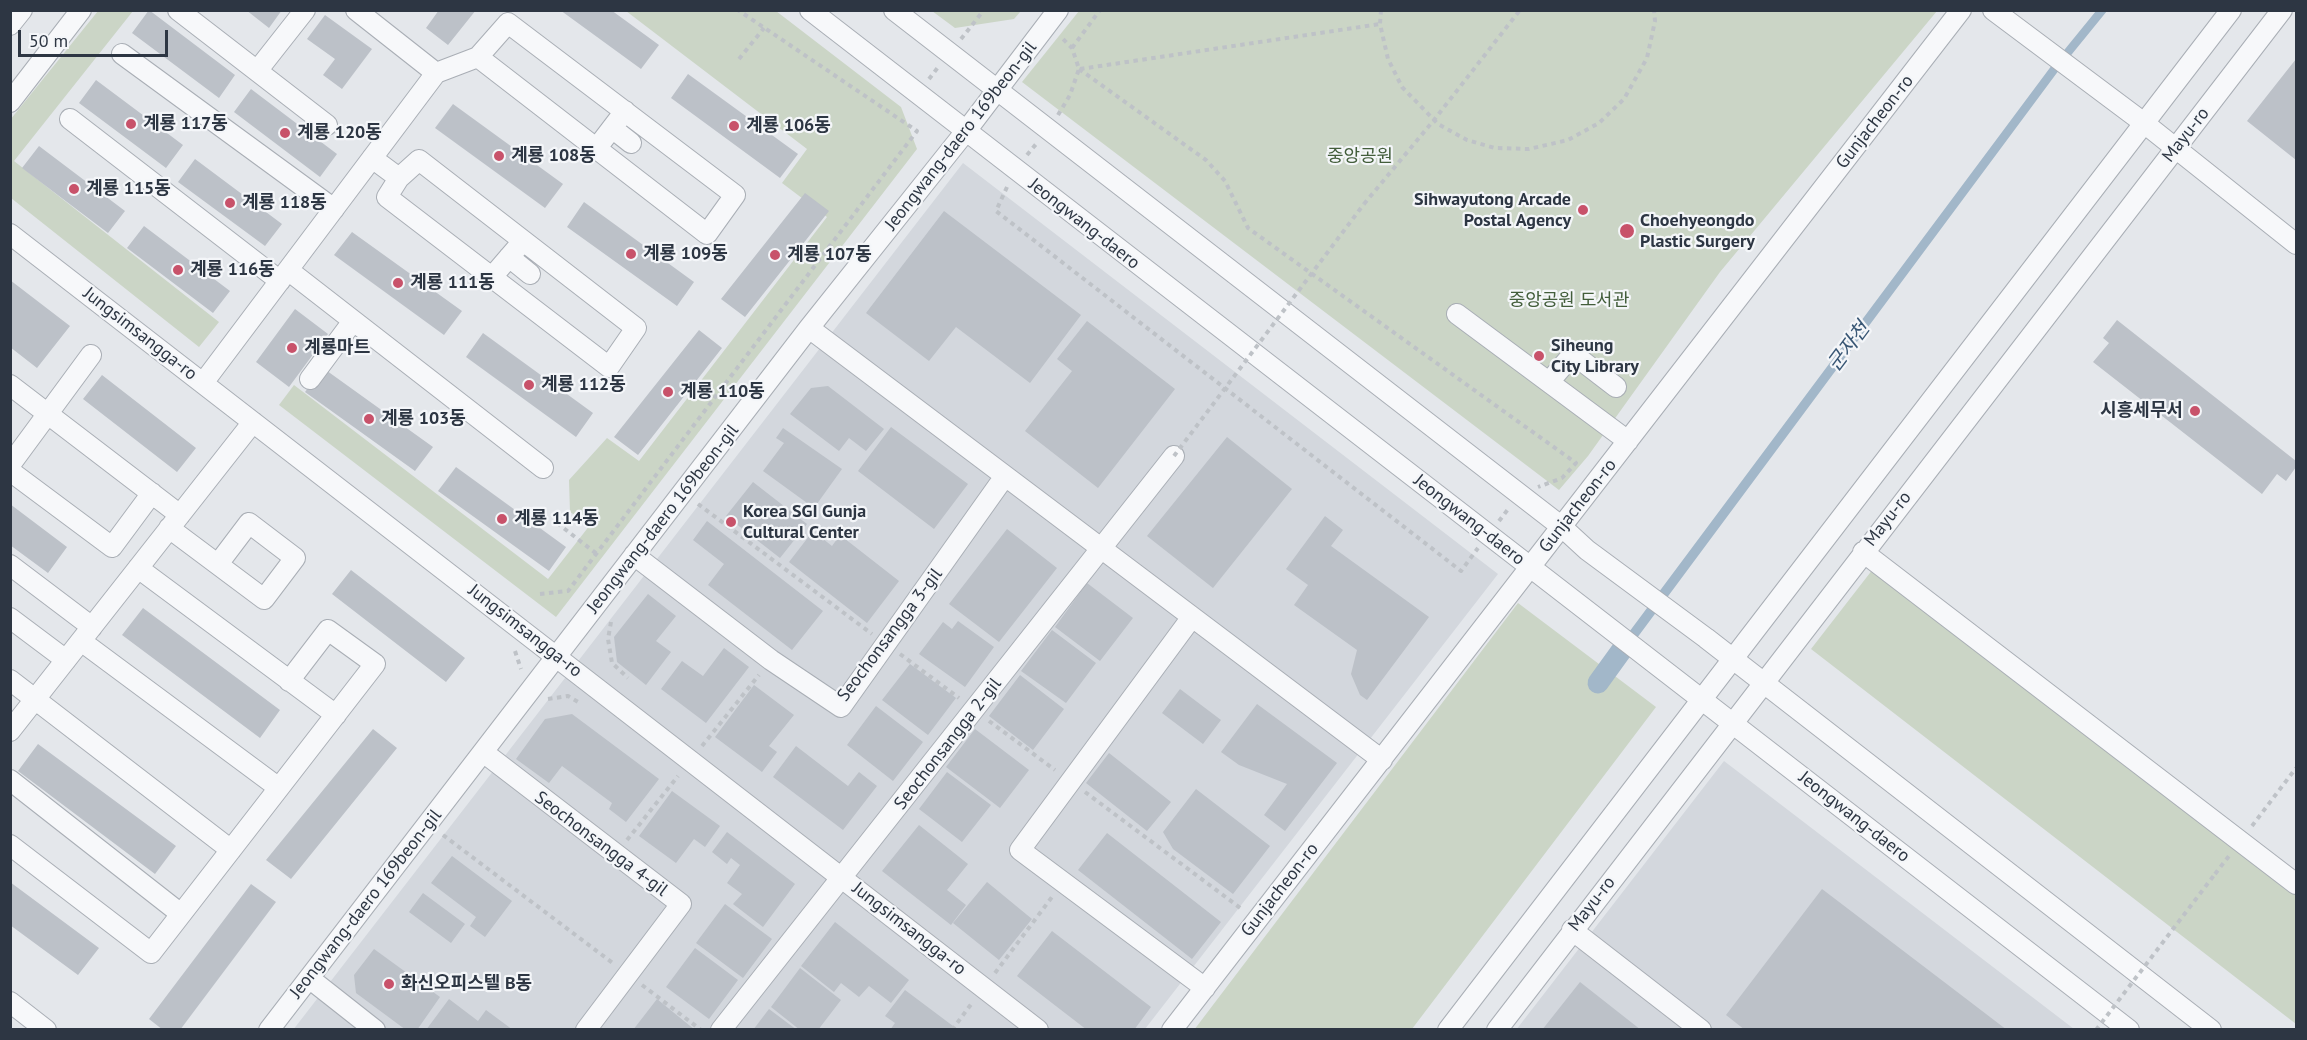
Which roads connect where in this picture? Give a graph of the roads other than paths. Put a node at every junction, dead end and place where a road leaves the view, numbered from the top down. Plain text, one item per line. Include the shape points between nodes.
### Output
1 (22, 10) edge
2 (81, 10) edge
3 (178, 10) edge
4 (305, 10) edge
5 (356, 10) edge
6 (810, 10) edge
7 (894, 10) edge
8 (1058, 10) edge
9 (1961, 10) edge
10 (1993, 10) edge
11 (2231, 10) edge
12 (2282, 10) edge
13 (10, 25) edge
14 (122, 54) dead end
15 (478, 57) junction
16 (257, 71) junction
17 (436, 73) junction
18 (998, 90) junction
19 (10, 102) edge
20 (625, 111) junction
21 (70, 119) dead end
22 (2144, 123) junction
23 (327, 125) dead end
24 (612, 128) junction
25 (966, 131) junction
26 (632, 143) dead end
27 (596, 149) junction
28 (2176, 149) junction
29 (372, 158) junction
30 (399, 178) junction
31 (334, 209) junction
32 (10, 234) edge
33 (523, 240) junction
34 (2296, 244) edge
35 (509, 258) junction
36 (530, 274) dead end
37 (284, 275) junction
38 (492, 278) junction
39 (1457, 314) dead end
40 (353, 321) junction
41 (809, 328) junction
42 (91, 355) dead end
43 (310, 379) dead end
44 (1549, 382) junction
45 (203, 383) junction
46 (11, 387) edge
47 (1616, 387) dead end
48 (48, 414) junction
49 (253, 422) junction
50 (1629, 441) junction
51 (1174, 456) road end
52 (10, 465) edge
53 (543, 468) dead end
54 (10, 471) edge
55 (1005, 476) junction
56 (152, 493) junction
57 (175, 521) junction
58 (1562, 527) junction
59 (1102, 549) junction
60 (1863, 552) junction
61 (634, 555) junction
62 (218, 564) dead end
63 (10, 565) edge
64 (1531, 567) junction
65 (138, 568) junction
66 (1192, 617) junction
67 (10, 618) edge
68 (86, 634) junction
69 (557, 656) junction
70 (1733, 659) junction
71 (66, 660) junction
72 (10, 680) edge
73 (289, 681) junction
74 (1762, 682) junction
75 (35, 699) junction
76 (1701, 699) junction
77 (336, 715) junction
78 (1732, 723) junction
79 (10, 731) edge
80 (483, 752) junction
81 (1382, 760) junction
82 (10, 780) edge
83 (279, 788) junction
84 (10, 845) edge
85 (231, 850) junction
86 (842, 878) junction
87 (2296, 884) edge
88 (181, 914) junction
89 (1572, 930) junction
90 (309, 978) junction
91 (1205, 988) junction
92 (10, 1002) edge
93 (1688, 1026) edge
94 (46, 1029) edge
95 (269, 1029) edge
96 (375, 1029) edge
97 (586, 1029) edge
98 (720, 1029) edge
99 (1038, 1029) edge
100 (1172, 1029) edge
101 (1448, 1029) edge
102 (1497, 1029) edge
103 (2129, 1029) edge
104 (2211, 1029) edge

1 - 13 street
2 - 19 street
3 - 16 street
4 - 16 street
5 - 17 street
6 - 25 street, Jeongwang-daero
7 - 18 street
8 - 18 street, Jeongwang-daero 169beon-gil
9 - 50 street, Gunjacheon-ro
10 - 22 street
11 - 22 street, Mayu-ro
12 - 28 street, Mayu-ro
14 - 31 street
15 - 17 street
15 - 20 street via 508,23
15 - 27 street
16 - 23 street
17 - 29 street
18 - 25 street, Jeongwang-daero 169beon-gil
18 - 58 street
20 - 24 street
20 - 27 street via 735,195 707,234
21 - 37 street
22 - 28 street
22 - 70 street, Mayu-ro
24 - 26 street
24 - 27 street
25 - 41 street, Jeongwang-daero 169beon-gil
25 - 64 street, Jeongwang-daero
28 - 34 street
28 - 60 street, Mayu-ro
29 - 30 street
29 - 31 street
30 - 33 street via 419,160
30 - 38 street via 387,197
31 - 37 street
32 - 45 street, Jungsimsangga-ro
33 - 35 street
33 - 38 street via 636,328 609,367
35 - 36 street
35 - 38 street
37 - 40 street
37 - 45 street
39 - 44 street
40 - 43 street
40 - 53 street
41 - 55 street
41 - 61 street, Jeongwang-daero 169beon-gil
42 - 48 street
44 - 47 street via 1574,354
44 - 50 street
45 - 49 street, Jungsimsangga-ro
46 - 48 street
48 - 52 street
48 - 56 street
49 - 57 street
49 - 69 street, Jungsimsangga-ro
50 - 58 street, Gunjacheon-ro
51 - 59 street, Seochonsangga 2-gil
54 - 56 street via 112,547
55 - 59 street
55 - 61 street, Seochonsangga 3-gil via 841,707 771,660
56 - 57 street
57 - 62 street
57 - 65 street
58 - 64 street, Gunjacheon-ro
58 - 70 street
59 - 66 street
59 - 86 street, Seochonsangga 2-gil
60 - 74 street, Mayu-ro
60 - 87 street
61 - 69 street, Jeongwang-daero 169beon-gil
63 - 68 street
64 - 76 street, Jeongwang-daero
64 - 81 street, Gunjacheon-ro
65 - 68 street
65 - 73 street
66 - 81 street
66 - 91 street via 1020,850
67 - 71 street
68 - 71 street
68 - 83 street
69 - 80 street, Jeongwang-daero 169beon-gil
69 - 86 street, Jungsimsangga-ro
70 - 74 street
70 - 76 street, Mayu-ro
71 - 75 street
72 - 75 street
73 - 77 street
73 - 77 street via 328,630 337,636 375,664
74 - 78 street, Mayu-ro
74 - 104 street
75 - 79 street
75 - 85 street
76 - 78 street, Jeongwang-daero
76 - 101 street, Mayu-ro
77 - 83 street
78 - 89 street, Mayu-ro
78 - 103 street, Jeongwang-daero
80 - 90 street, Jeongwang-daero 169beon-gil
80 - 97 street, Seochonsangga 4-gil via 681,904
81 - 91 street, Gunjacheon-ro
82 - 88 street
83 - 85 street
84 - 88 street via 151,953
85 - 88 street
86 - 98 street, Seochonsangga 2-gil
86 - 99 street, Jungsimsangga-ro
89 - 93 street
89 - 102 street, Mayu-ro
90 - 95 street, Jeongwang-daero 169beon-gil
90 - 96 street
91 - 100 street, Gunjacheon-ro
92 - 94 street

